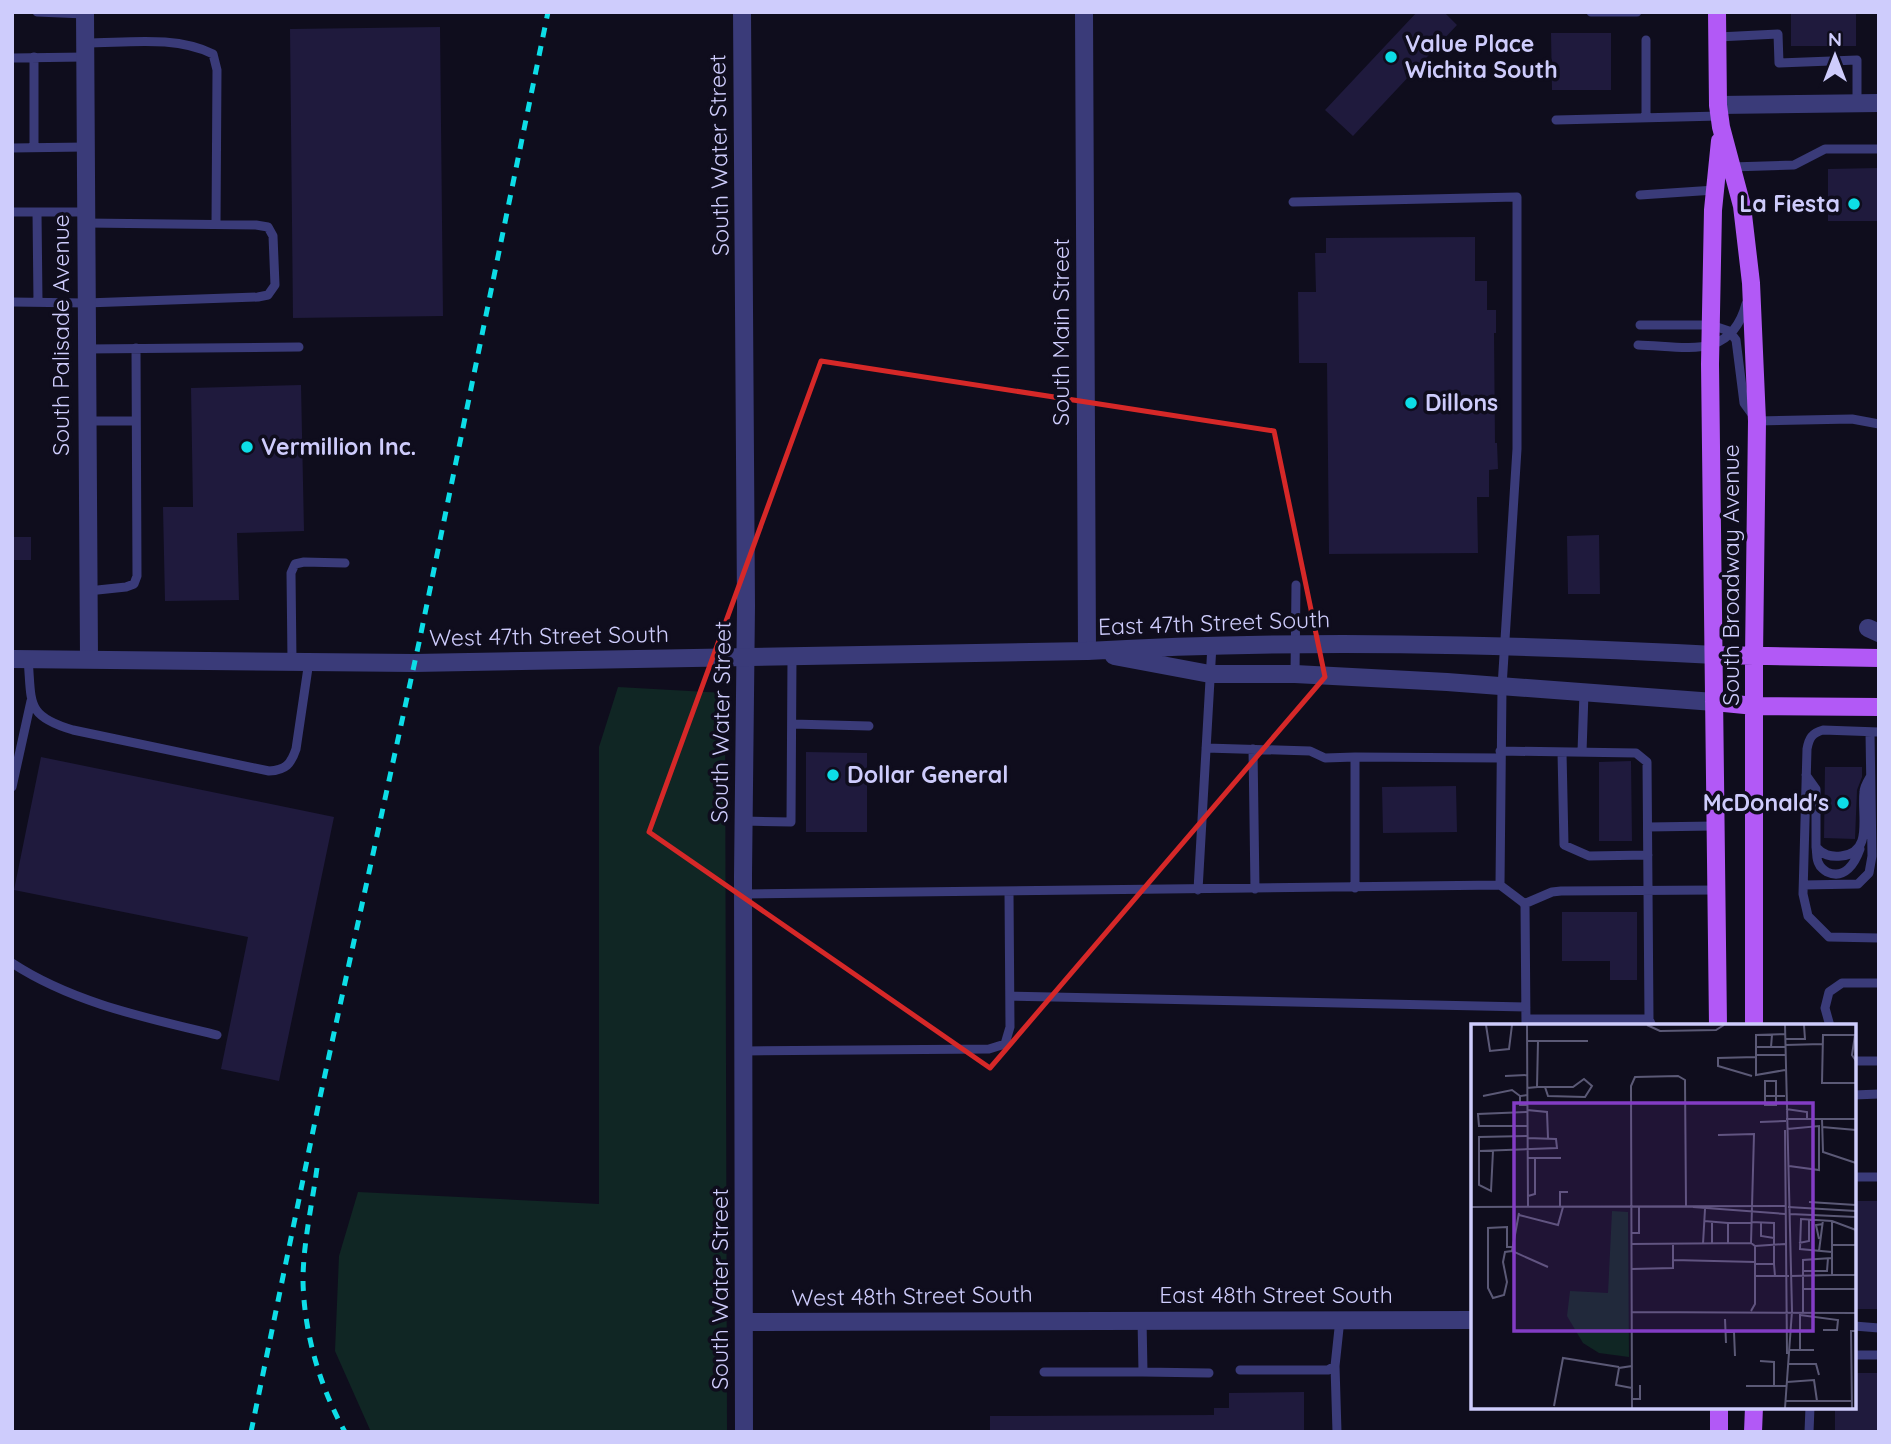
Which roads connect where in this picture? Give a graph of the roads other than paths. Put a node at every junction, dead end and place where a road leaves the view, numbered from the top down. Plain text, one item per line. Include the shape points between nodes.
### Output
1 (37, 12) edge
2 (742, 12) edge
3 (1084, 12) edge
4 (1591, 12) edge
5 (1637, 12) edge
6 (1717, 12) edge
7 (85, 13) edge
8 (1717, 37) junction
9 (1646, 40) dead end
10 (85, 50) junction
11 (34, 57) junction
12 (12, 58) edge
13 (1857, 103) junction
14 (1879, 103) edge
15 (1720, 116) junction
16 (1646, 118) junction
17 (1556, 120) dead end
18 (85, 147) junction
19 (12, 148) edge
20 (34, 148) junction
21 (1879, 149) edge
22 (1731, 167) junction
23 (1715, 190) junction
24 (1640, 194) dead end
25 (1293, 202) dead end
26 (12, 212) edge
27 (37, 212) junction
28 (85, 217) junction
29 (216, 224) junction
30 (1752, 283) junction
31 (12, 302) edge
32 (38, 302) junction
33 (86, 303) junction
34 (1640, 325) dead end
35 (1711, 325) junction
36 (1731, 333) junction
37 (1638, 345) dead end
38 (299, 347) dead end
39 (1711, 347) junction
40 (136, 348) junction
41 (86, 349) junction
42 (86, 421) junction
43 (136, 421) junction
44 (1757, 421) junction
45 (1879, 424) edge
46 (345, 562) dead end
47 (1296, 585) dead end
48 (88, 591) junction
49 (1295, 644) junction
50 (1212, 645) junction
51 (1506, 648) junction
52 (1087, 651) junction
53 (1715, 655) junction
54 (1754, 656) junction
55 (792, 657) junction
56 (89, 658) junction
57 (745, 658) junction
58 (1879, 658) edge
59 (20, 659) edge
60 (300, 661) junction
61 (1210, 674) junction
62 (1295, 674) junction
63 (1502, 687) junction
64 (1584, 693) junction
65 (32, 699) junction
66 (1714, 702) junction
67 (1755, 706) junction
68 (1879, 706) edge
69 (792, 724) junction
70 (869, 726) dead end
71 (1874, 732) edge
72 (1206, 748) junction
73 (1253, 749) junction
74 (1562, 752) junction
75 (1582, 752) junction
76 (1500, 754) junction
77 (1356, 757) junction
78 (1806, 775) junction
79 (1871, 775) junction
80 (12, 787) edge
81 (744, 821) junction
82 (1714, 826) junction
83 (1648, 827) junction
84 (1861, 846) junction
85 (1816, 847) junction
86 (1648, 855) junction
87 (1500, 885) junction
88 (1804, 885) junction
89 (1356, 888) junction
90 (1255, 889) junction
91 (1198, 890) junction
92 (1649, 890) junction
93 (1716, 890) junction
94 (1009, 892) junction
95 (743, 894) junction
96 (1524, 904) junction
97 (1879, 938) edge
98 (12, 963) edge
99 (1879, 983) edge
100 (1010, 996) junction
101 (1526, 1007) junction
102 (1526, 1022) edge
103 (1650, 1022) edge
104 (1718, 1024) edge
105 (1754, 1024) edge
106 (1829, 1024) edge
107 (217, 1035) dead end
108 (744, 1051) junction
109 (1856, 1061) edge
110 (1879, 1061) edge
111 (1879, 1094) edge
112 (1856, 1095) edge
113 (1856, 1177) edge
114 (1879, 1177) edge
115 (1080, 1319) joint
116 (1142, 1319) junction
117 (1340, 1319) junction
118 (1471, 1320) edge
119 (744, 1322) junction
120 (1856, 1326) edge
121 (1879, 1328) edge
122 (1856, 1355) edge
123 (1879, 1355) edge
124 (1335, 1366) junction
125 (1240, 1370) dead end
126 (1044, 1372) dead end
127 (1143, 1372) junction
128 (1209, 1373) dead end
129 (1719, 1409) edge
130 (1754, 1409) edge
131 (1810, 1409) edge
132 (744, 1432) edge
133 (1337, 1432) edge
134 (1719, 1432) edge
135 (1753, 1432) edge
136 (1809, 1432) edge

1 - 7 lane
2 - 57 street, South Water Street
3 - 52 street, South Main Street
4 - 5 lane
6 - 8 main road, South Broadway Avenue
7 - 10 street, South Palisade Avenue
8 - 13 lane via 1777,34 1779,63 1857,60
8 - 15 main road, South Broadway Avenue
9 - 16 lane
10 - 11 lane
10 - 18 street, South Palisade Avenue
10 - 29 lane via 178,43 213,54 217,70
11 - 12 lane
11 - 20 lane
13 - 14 street
13 - 15 street
15 - 16 lane
15 - 22 main road, South Broadway Avenue
15 - 23 main road, South Broadway Avenue
16 - 17 lane
18 - 20 lane
18 - 28 street, South Palisade Avenue
19 - 20 lane
21 - 22 lane via 1825,149 1794,165
22 - 30 main road, South Broadway Avenue via 1742,206
23 - 24 lane
23 - 35 main road, South Broadway Avenue
25 - 51 lane via 1517,197 1517,450
26 - 27 lane
27 - 28 lane
27 - 32 lane
28 - 29 lane
28 - 33 street, South Palisade Avenue
29 - 33 lane via 268,227 274,236 275,285 268,295
30 - 36 lane via 1742,321
30 - 44 main road, South Broadway Avenue
31 - 32 lane
32 - 33 lane
33 - 41 street, South Palisade Avenue
34 - 35 lane
35 - 36 lane
35 - 39 main road, South Broadway Avenue
36 - 39 lane
36 - 44 lane via 1737,340 1744,403
37 - 39 lane
38 - 40 lane
39 - 53 main road, South Broadway Avenue
40 - 41 lane
40 - 43 lane
41 - 42 street, South Palisade Avenue
42 - 43 lane
42 - 48 street, South Palisade Avenue
43 - 48 lane via 137,576 134,584 126,587
44 - 45 lane via 1852,419
44 - 54 main road, South Broadway Avenue
46 - 60 lane via 295,564 291,573
47 - 49 lane
48 - 56 street, South Palisade Avenue
49 - 50 street, East 47th Street South
49 - 51 street, East 47th Street South
49 - 62 lane
50 - 52 street, East 47th Street South
50 - 61 lane
51 - 53 street, East 47th Street South
51 - 63 lane
52 - 55 street, West 47th Street South
52 - 61 street, East 47th Street South
53 - 54 main road, East 47th Street South
53 - 66 main road, South Broadway Avenue
54 - 58 main road, East 47th Street South
54 - 67 main road, South Broadway Avenue
55 - 57 street, West 47th Street South
55 - 69 lane
56 - 59 street, West 47th Street South
56 - 60 street, West 47th Street South
57 - 60 street, West 47th Street South
57 - 81 street, South Water Street
59 - 65 lane
60 - 65 lane via 296,748 292,762 282,770 73,730 49,723 36,713
61 - 62 street, East 47th Street South
61 - 72 lane
62 - 63 street, East 47th Street South
63 - 64 street, East 47th Street South
63 - 76 lane
64 - 66 street, East 47th Street South
64 - 75 lane
65 - 80 lane
66 - 67 main road, East 47th Street South
66 - 82 main road, South Broadway Avenue
67 - 68 main road, East 47th Street South
67 - 105 main road, South Broadway Avenue
69 - 70 lane
69 - 81 lane via 791,822
71 - 78 lane via 1815,732 1809,739
71 - 79 lane
72 - 73 lane
72 - 91 lane
73 - 77 lane
73 - 90 lane
74 - 75 lane
74 - 76 lane
74 - 86 lane via 1564,845 1589,856
75 - 83 lane via 1642,756 1647,762
76 - 77 lane
76 - 87 lane
77 - 89 lane
78 - 85 lane via 1816,789
78 - 88 lane
79 - 84 lane via 1864,790
79 - 88 lane via 1868,873 1858,884
81 - 95 street, South Water Street
82 - 83 lane
82 - 93 main road, South Broadway Avenue
83 - 86 lane
84 - 85 lane via 1852,855 1836,857 1823,855
84 - 85 lane via 1856,860 1840,874 1824,871
86 - 92 lane
87 - 89 lane
87 - 96 lane
88 - 97 lane via 1808,916 1829,937
89 - 90 lane
90 - 91 lane
91 - 94 lane
92 - 93 lane
92 - 96 lane via 1552,892
92 - 103 lane
93 - 104 main road, South Broadway Avenue
94 - 95 lane
94 - 100 lane
95 - 108 street, South Water Street
96 - 101 lane
98 - 107 lane via 39,980 121,1012
99 - 106 lane via 1842,983 1829,992 1825,1008
100 - 101 lane
100 - 108 lane via 1006,1044 989,1049
101 - 102 lane
102 - 103 lane
108 - 119 street, South Water Street
109 - 110 lane
111 - 112 lane
113 - 114 lane
115 - 116 street, East 48th Street South
115 - 119 street, West 48th Street South
116 - 117 street, East 48th Street South
116 - 127 lane
117 - 118 street, East 48th Street South
117 - 124 lane
119 - 132 street, South Water Street
120 - 121 lane
122 - 123 lane
124 - 125 lane via 1328,1370
124 - 133 lane
126 - 127 lane
127 - 128 lane
129 - 134 main road
130 - 135 main road
131 - 136 lane

